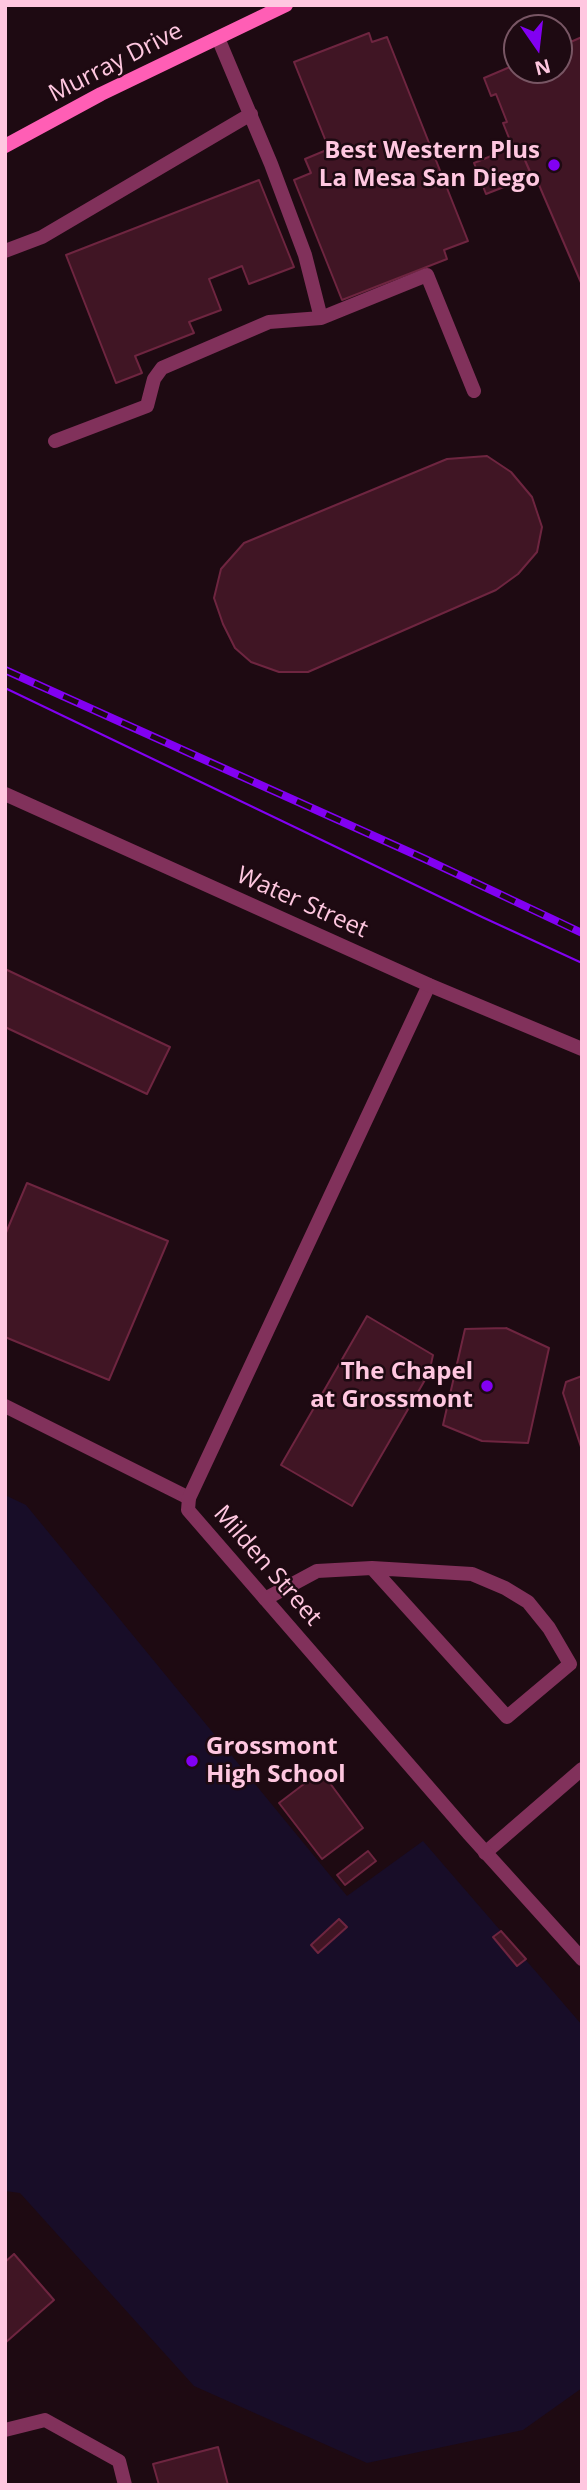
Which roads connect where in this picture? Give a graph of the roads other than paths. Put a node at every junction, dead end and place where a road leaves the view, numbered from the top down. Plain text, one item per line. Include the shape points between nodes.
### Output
1 (286, 5) edge
2 (218, 38) junction
3 (251, 114) junction
4 (5, 146) edge
5 (5, 251) edge
6 (321, 318) junction
7 (474, 391) dead end
8 (55, 441) dead end
9 (5, 793) edge
10 (429, 985) junction
11 (582, 1049) edge
12 (5, 1406) edge
13 (189, 1498) junction
14 (372, 1568) junction
15 (265, 1599) junction
16 (576, 1663) edge
17 (582, 1769) edge
18 (485, 1853) junction
19 (582, 1959) edge
20 (5, 2430) edge
21 (125, 2485) edge

1 - 2 main road, Murray Drive
2 - 3 street
2 - 4 main road, Murray Drive
3 - 5 street via 42,237
3 - 6 street via 305,256
6 - 7 street via 427,275
6 - 8 street via 269,322 162,368 147,406
9 - 10 street, Water Street
10 - 11 street, Water Street
10 - 13 street, Milden Street
12 - 13 street
13 - 15 street, Milden Street via 188,1510
14 - 15 street via 317,1571
14 - 16 street via 472,1574 505,1588 528,1602
14 - 16 street via 507,1717
15 - 18 street, Milden Street
17 - 18 street
18 - 19 street, Milden Street
20 - 21 street via 45,2420 119,2461

